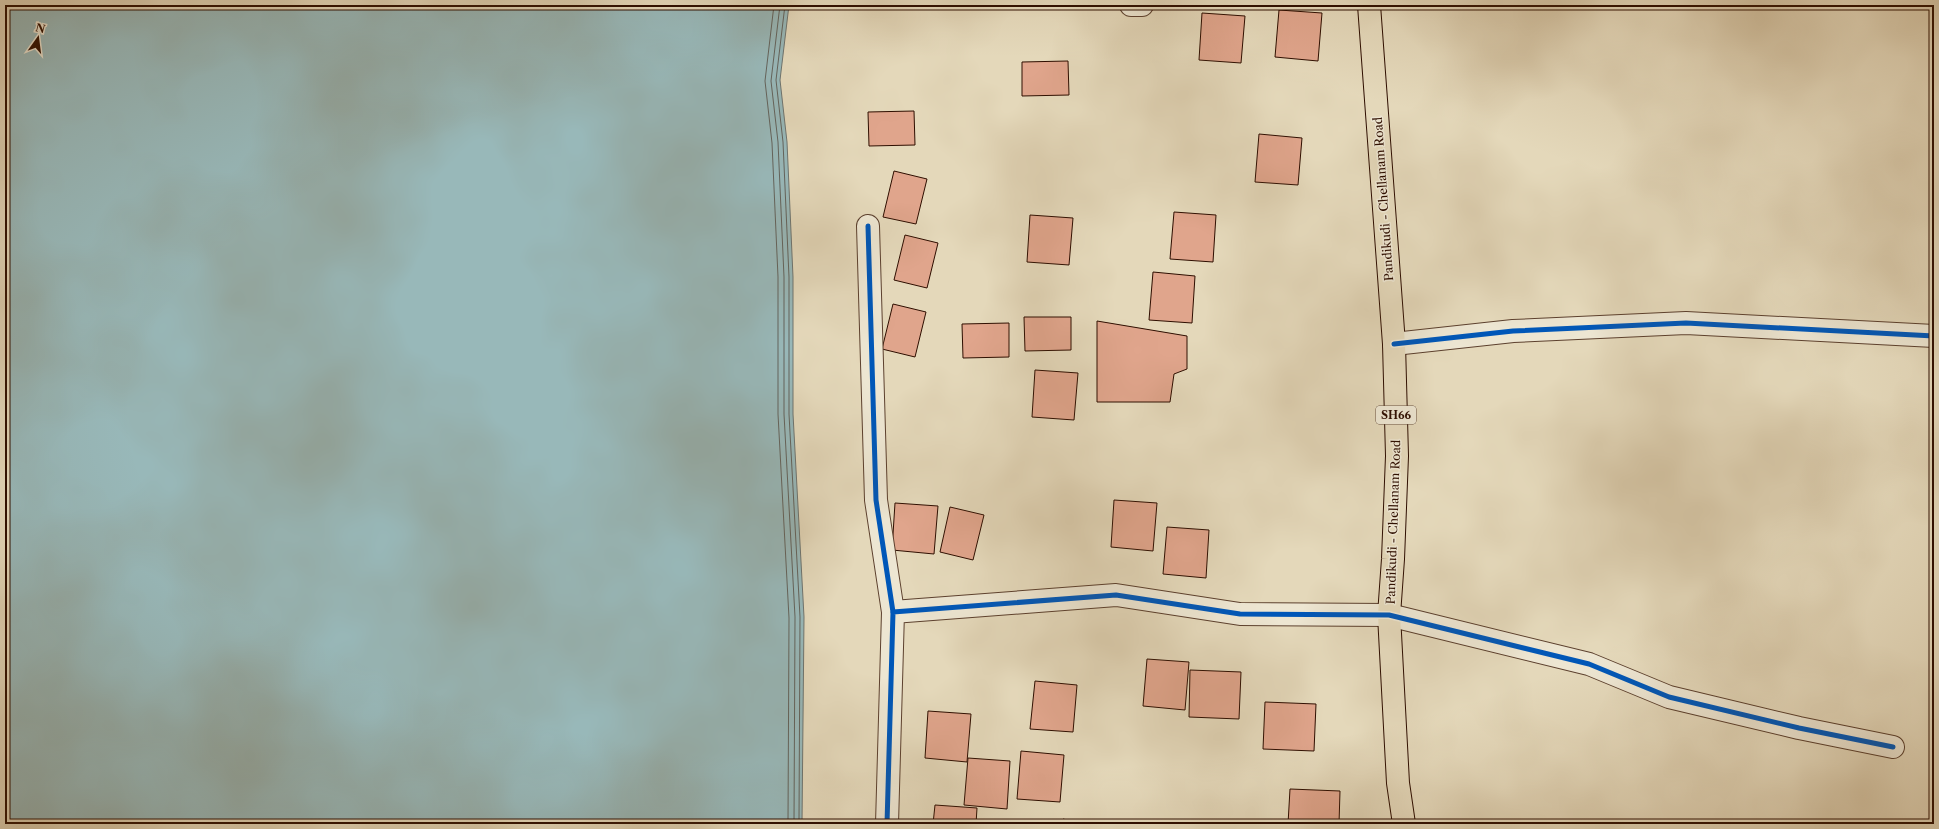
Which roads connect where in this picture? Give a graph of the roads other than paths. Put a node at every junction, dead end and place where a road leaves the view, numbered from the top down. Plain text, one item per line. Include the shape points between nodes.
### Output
1 (1131, 5) edge
2 (1142, 5) edge
3 (1369, 5) edge
4 (868, 226) dead end
5 (1934, 336) edge
6 (1394, 344) junction
7 (893, 612) junction
8 (1388, 615) junction
9 (1893, 746) dead end
10 (887, 824) edge
11 (1404, 824) edge

1 - 2 street
3 - 6 main road, Pandikudi - Chellanam Road / SH66
4 - 7 street via 876,500
5 - 6 street via 1686,323 1513,331
6 - 8 main road, Pandikudi - Chellanam Road / SH66 via 1397,456
7 - 8 street via 1116,595 1240,614
7 - 10 street
8 - 9 street via 1590,664 1669,697 1799,728
8 - 11 main road, Pandikudi - Chellanam Road / SH66 via 1398,782

